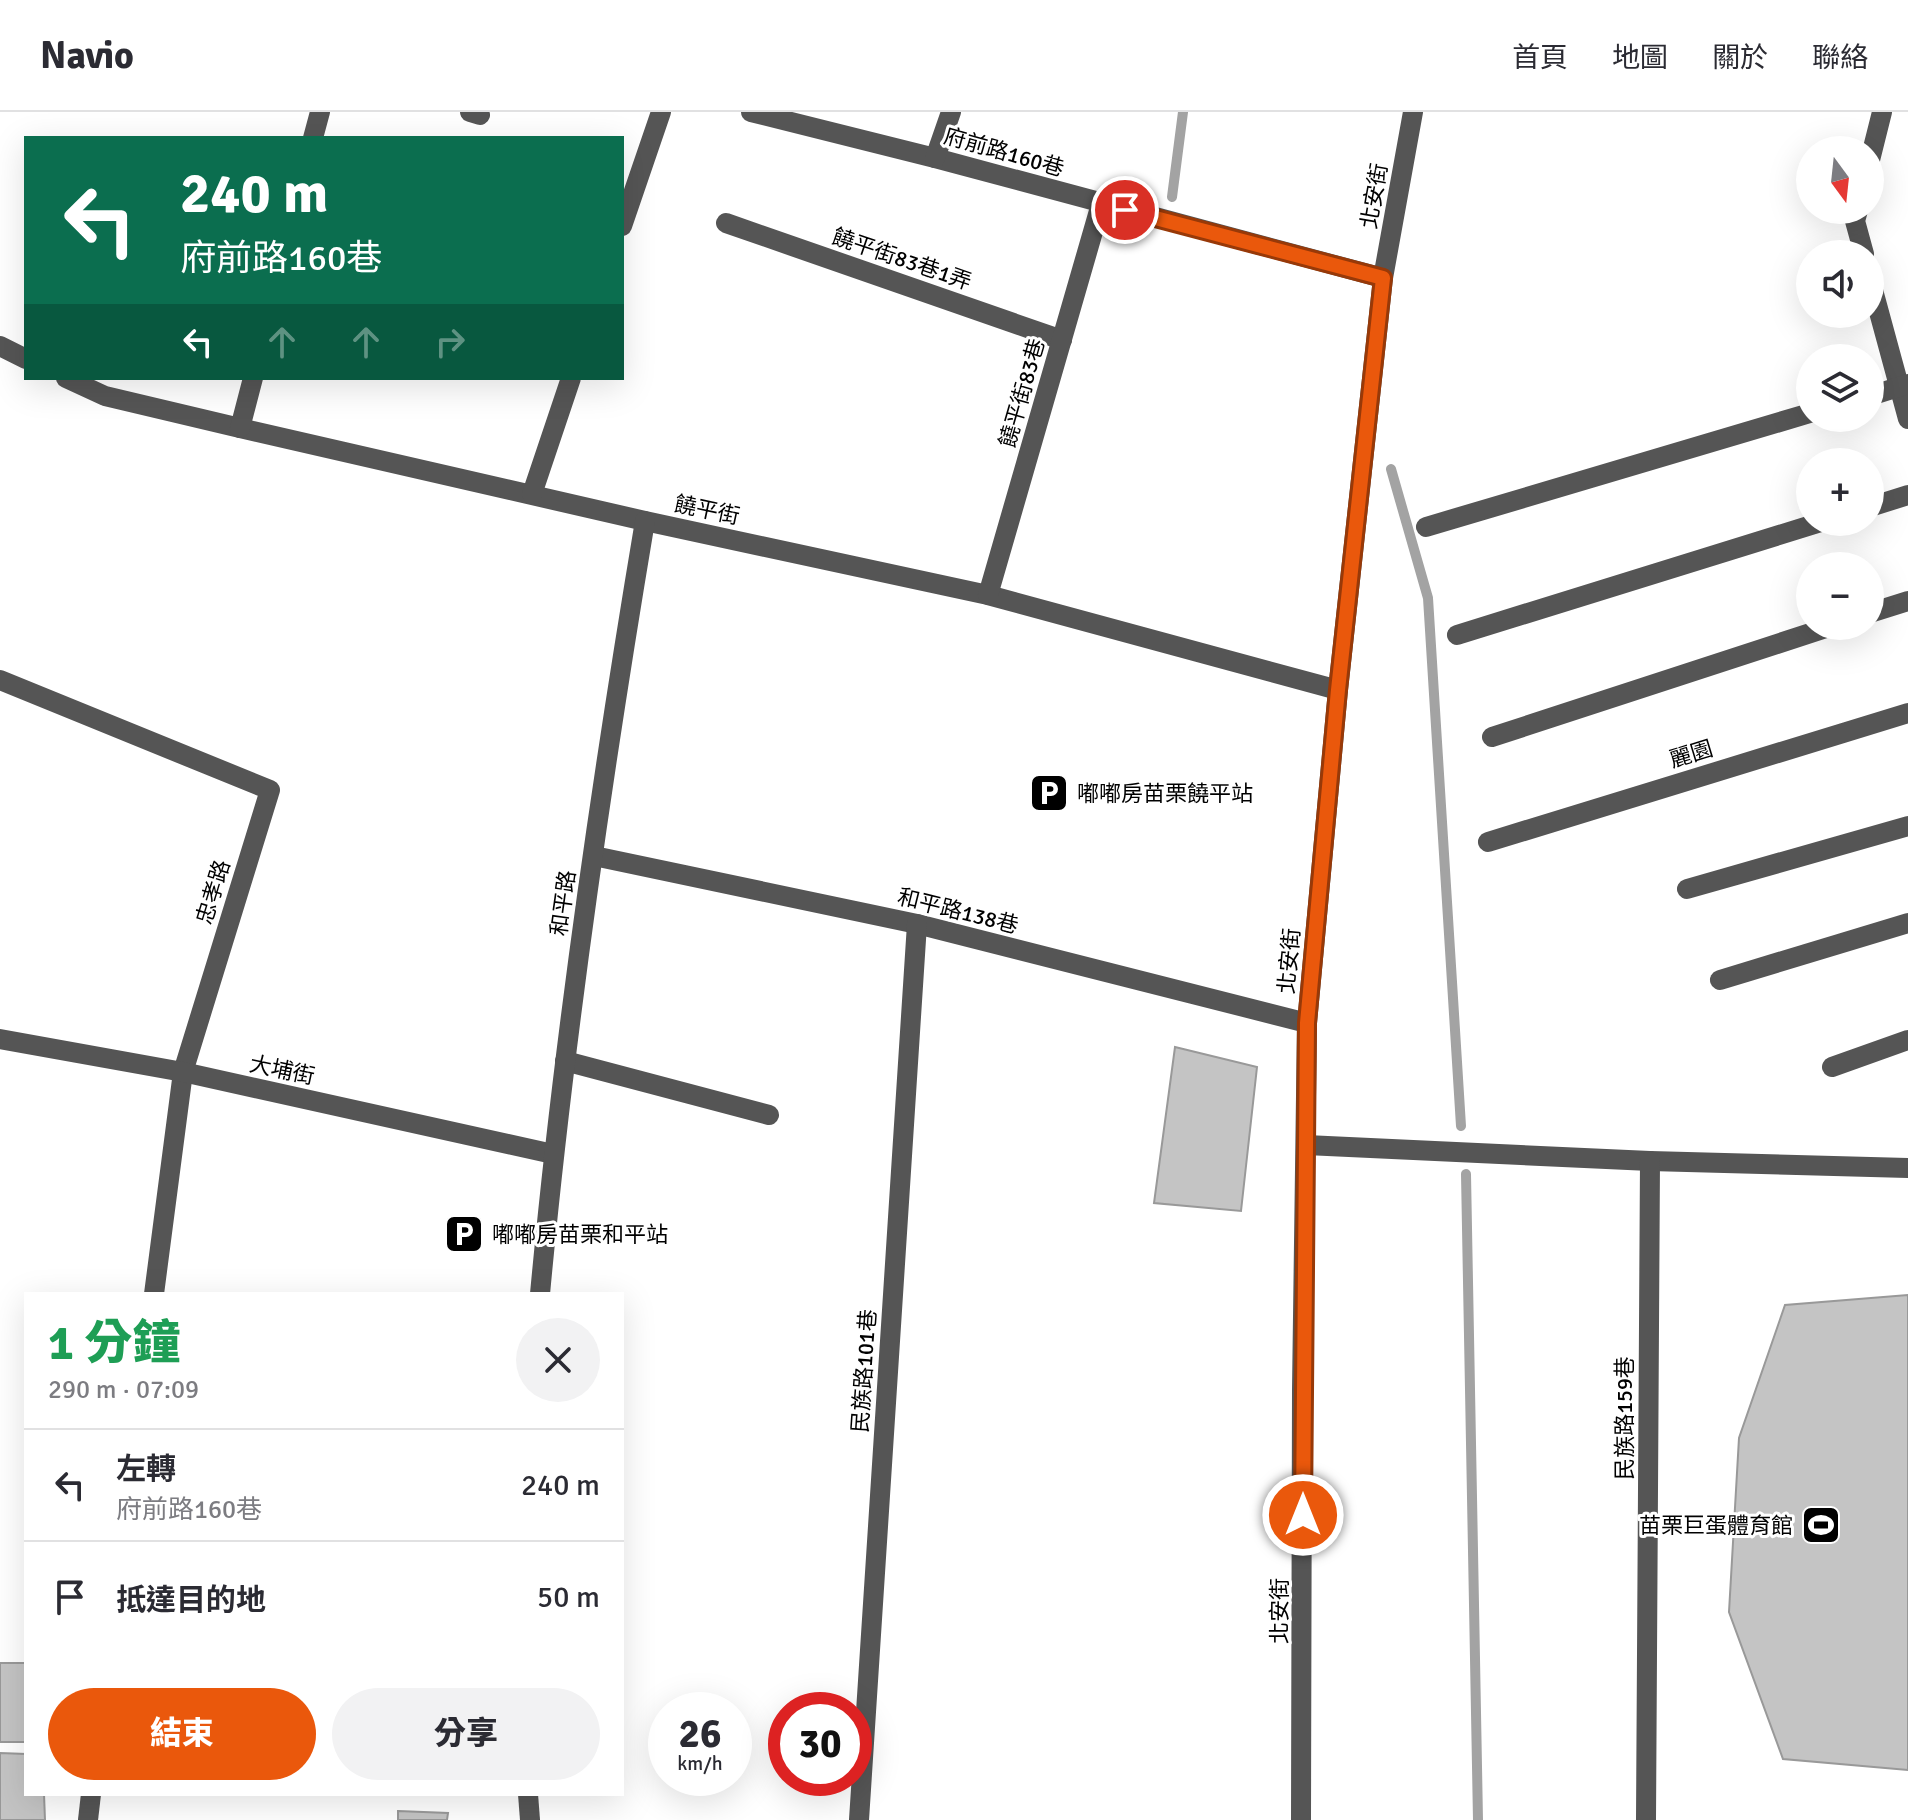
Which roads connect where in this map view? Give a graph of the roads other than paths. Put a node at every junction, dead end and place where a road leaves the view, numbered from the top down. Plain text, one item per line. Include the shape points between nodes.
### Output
1 (298, 112) edge
2 (661, 112) edge
3 (751, 112) edge
4 (951, 112) edge
5 (1413, 112) edge
6 (1882, 112) edge
7 (317, 123) edge
8 (1876, 136) edge
9 (935, 158) junction
10 (1101, 204) junction
11 (624, 220) edge
12 (726, 223) dead end
13 (1383, 278) junction
14 (1884, 324) edge
15 (1062, 340) junction
16 (0, 346) edge
17 (24, 358) edge
18 (70, 380) edge
19 (252, 380) edge
20 (570, 380) edge
21 (1903, 386) edge
22 (1796, 417) edge
23 (1908, 419) edge
24 (240, 428) junction
25 (532, 494) junction
26 (1908, 495) edge
27 (1884, 503) edge
28 (645, 521) junction
29 (1426, 527) dead end
30 (1796, 530) edge
31 (988, 595) junction
32 (1908, 601) edge
33 (1884, 609) edge
34 (1457, 635) dead end
35 (1796, 638) edge
36 (0, 680) edge
37 (1338, 690) junction
38 (1908, 713) edge
39 (1492, 737) dead end
40 (1908, 826) edge
41 (1488, 842) dead end
42 (594, 856) junction
43 (1687, 889) dead end
44 (1908, 923) edge
45 (917, 924) junction
46 (1720, 980) dead end
47 (1307, 1023) junction
48 (0, 1039) edge
49 (1908, 1040) edge
50 (565, 1061) junction
51 (1832, 1067) dead end
52 (183, 1072) junction
53 (769, 1115) dead end
54 (1306, 1145) junction
55 (553, 1154) junction
56 (1650, 1161) junction
57 (1908, 1168) edge
58 (154, 1292) edge
59 (540, 1292) edge
60 (91, 1796) edge
61 (528, 1796) edge
62 (88, 1820) edge
63 (530, 1820) edge
64 (859, 1820) edge
65 (1301, 1820) edge
66 (1646, 1820) edge

1 - 7 street
2 - 11 street
3 - 9 street, 府前路160巷
4 - 9 street
5 - 13 street, 北安街
6 - 8 street
9 - 10 street, 府前路160巷
10 - 13 street, 府前路160巷
10 - 15 street, 饒平街83巷
12 - 15 street, 饒平街83巷1弄
13 - 37 street, 北安街
14 - 21 street
15 - 31 street, 饒平街83巷
16 - 17 street
18 - 24 street, 饒平街 via 105,396
19 - 24 street
20 - 25 street
21 - 23 street
22 - 29 street
24 - 25 street, 饒平街
25 - 28 street, 饒平街
26 - 27 street
28 - 31 street, 饒平街
28 - 42 street, 和平路
30 - 34 street
31 - 37 street, 饒平街
32 - 33 street
35 - 39 street
36 - 52 street, 忠孝路 via 270,790
37 - 47 street, 北安街
38 - 41 street, 麗園
40 - 43 street
42 - 45 street, 和平路138巷
42 - 50 street, 和平路
44 - 46 street
45 - 47 street, 和平路138巷
45 - 64 street, 民族路101巷
47 - 54 street, 北安街
48 - 52 street, 大埔街
49 - 51 street
50 - 53 street
50 - 55 street, 和平路
52 - 55 street, 大埔街
52 - 58 street, 忠孝路
54 - 56 street
54 - 65 street, 北安街
55 - 59 street, 和平路
56 - 57 street
56 - 66 street, 民族路159巷
60 - 62 street
61 - 63 street

